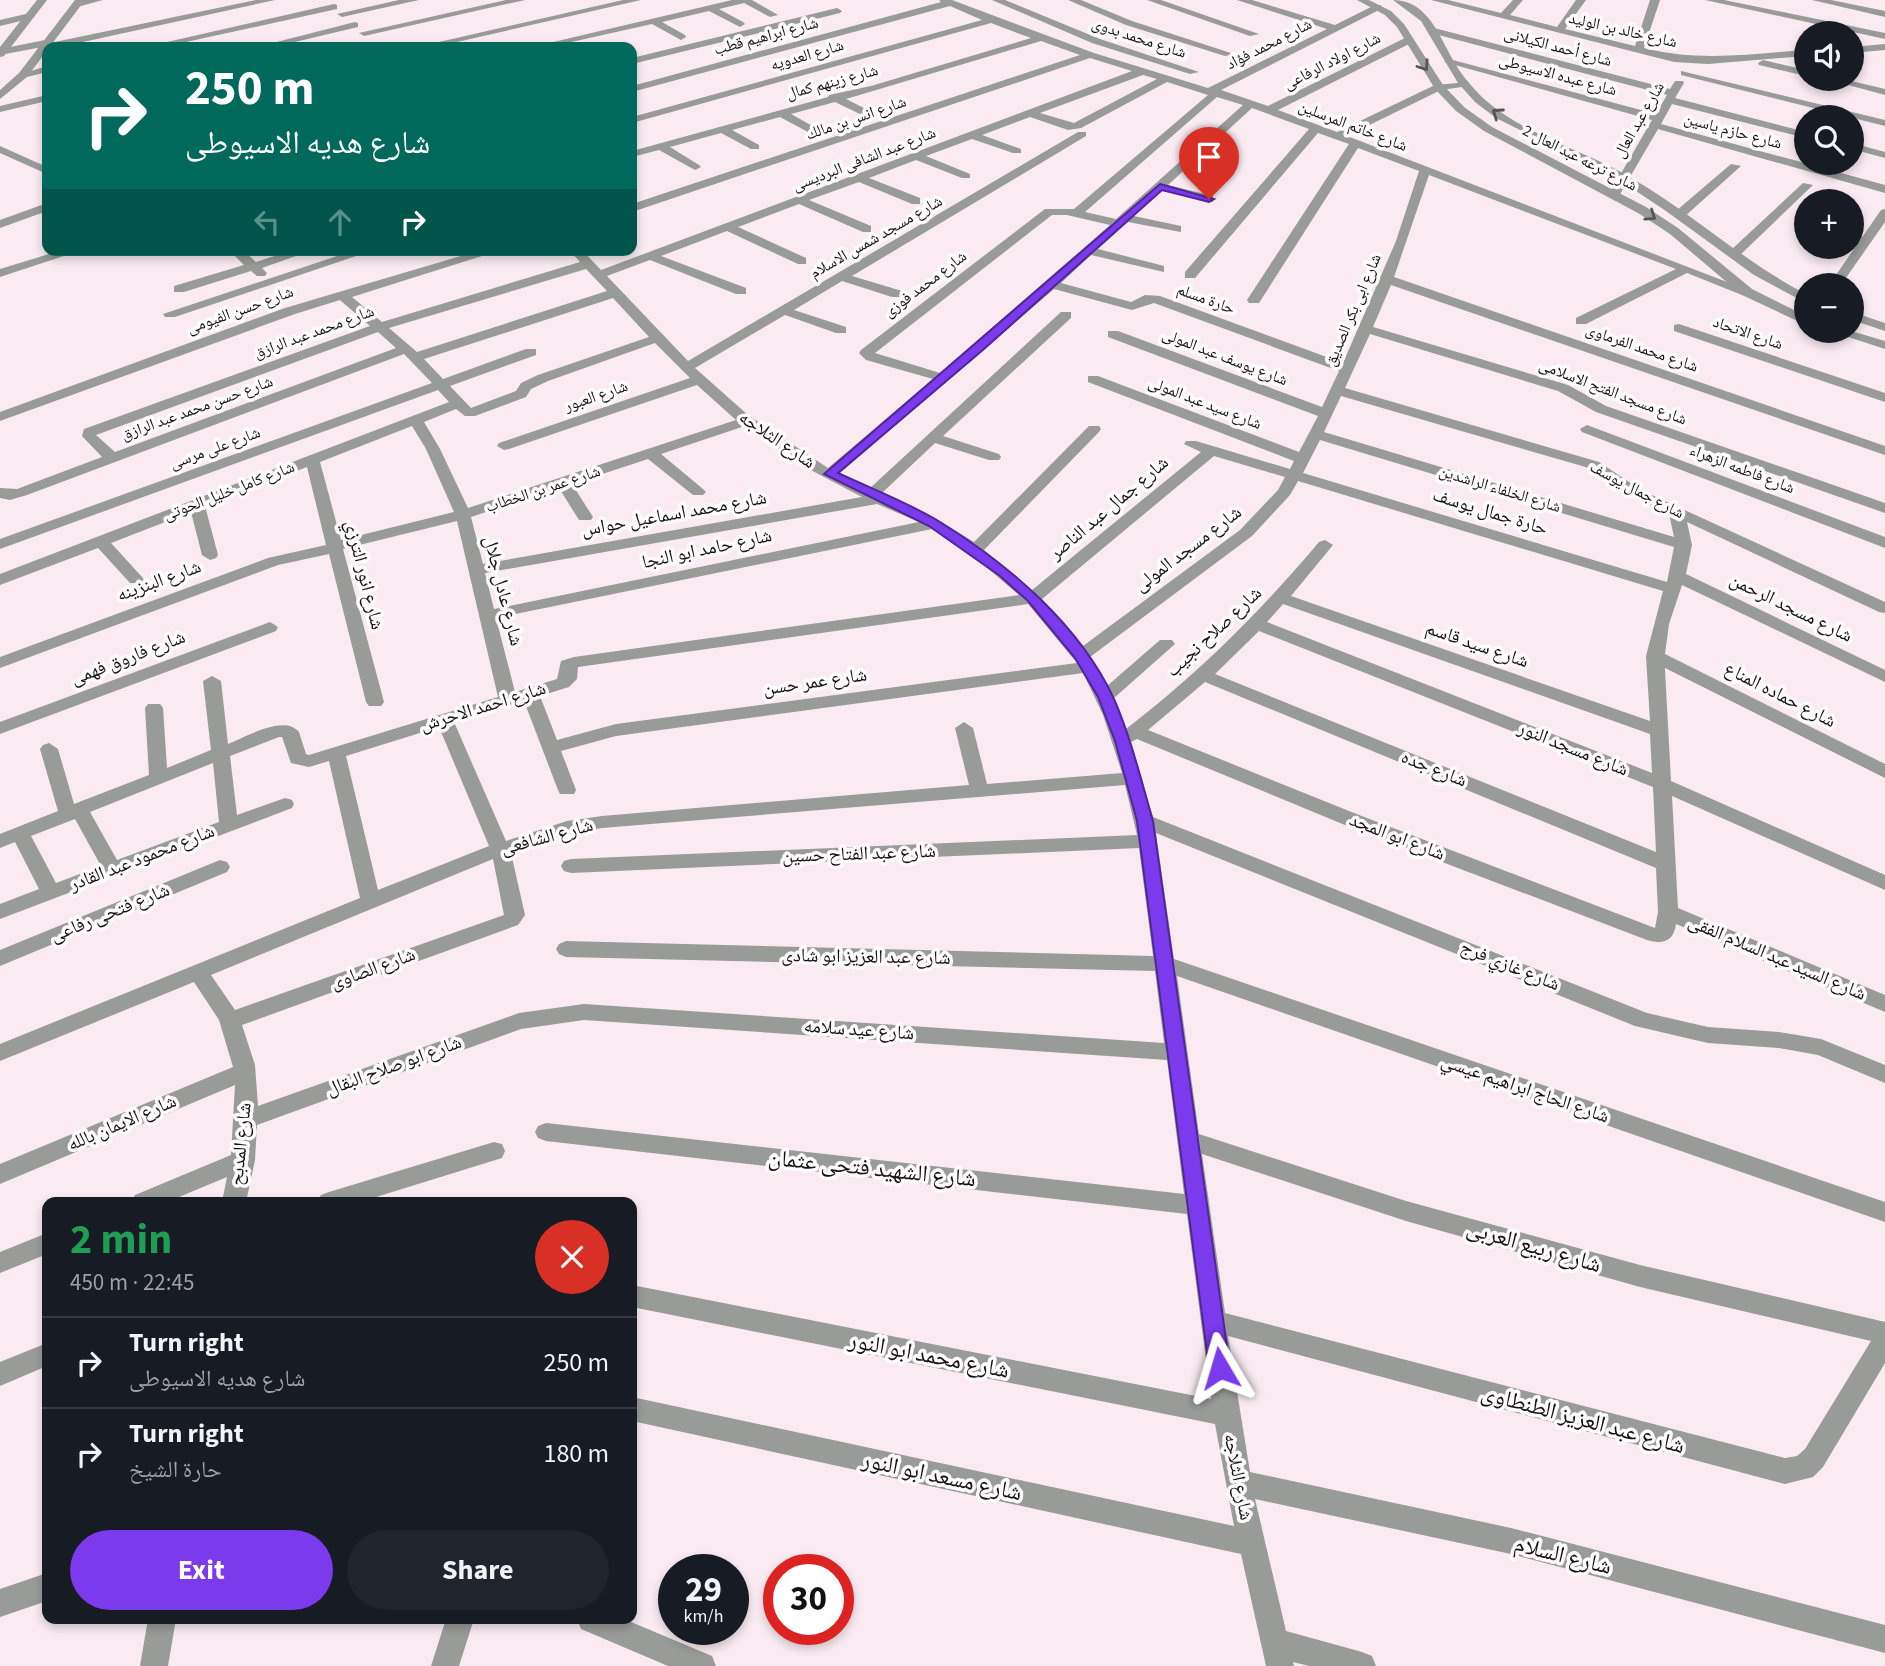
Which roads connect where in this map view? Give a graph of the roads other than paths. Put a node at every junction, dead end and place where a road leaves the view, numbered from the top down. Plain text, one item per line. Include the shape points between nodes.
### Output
1 (42, 0) edge
2 (98, 0) edge
3 (270, 0) edge
4 (414, 0) edge
5 (520, 0) edge
6 (636, 0) edge
7 (745, 0) edge
8 (997, 0) edge
9 (1073, 0) edge
10 (1152, 0) edge
11 (1242, 0) edge
12 (1362, 0) edge
13 (1398, 0) edge
14 (1436, 0) edge
15 (1518, 0) edge
16 (1581, 0) edge
17 (1655, 0) edge
18 (1710, 0) edge
19 (1817, 0) edge
20 (78, 2) edge
21 (947, 2) edge
22 (334, 5) edge
23 (826, 5) dead end
24 (711, 8) junction
25 (1413, 9) junction
26 (1383, 10) junction
27 (837, 11) junction
28 (1885, 14) edge
29 (773, 15) dead end
30 (30, 16) junction
31 (1503, 17) junction
32 (991, 20) junction
33 (654, 21) junction
34 (0, 23) edge
35 (740, 24) dead end
36 (867, 25) junction
37 (1336, 29) junction
38 (1434, 31) junction
39 (1559, 31) junction
40 (364, 33) junction
41 (1254, 34) dead end
42 (592, 35) junction
43 (1885, 36) edge
44 (681, 37) dead end
45 (1040, 38) junction
46 (1409, 40) junction
47 (602, 41) dead end
48 (46, 42) edge
49 (59, 42) edge
50 (172, 42) edge
51 (298, 42) edge
52 (445, 42) edge
53 (560, 42) edge
54 (42, 45) edge
55 (1885, 47) edge
56 (42, 48) edge
57 (1864, 49) edge
58 (1638, 51) junction
59 (1, 53) edge
60 (1229, 54) dead end
61 (1794, 54) edge
62 (1090, 55) junction
63 (1742, 58) junction
64 (637, 60) edge
65 (1692, 61) junction
66 (1449, 62) junction
67 (42, 70) edge
68 (1794, 70) edge
69 (1140, 72) junction
70 (1194, 72) dead end
71 (1685, 73) junction
72 (23, 75) junction
73 (1166, 79) junction
74 (1465, 85) junction
75 (1439, 87) junction
76 (1864, 87) edge
77 (637, 88) edge
78 (1214, 91) junction
79 (1885, 92) edge
80 (0, 96) edge
81 (833, 97) junction
82 (1671, 97) junction
83 (42, 99) edge
84 (1251, 104) junction
85 (0, 109) edge
86 (1269, 110) junction
87 (779, 112) junction
88 (866, 113) dead end
89 (1030, 113) junction
90 (637, 119) edge
91 (1656, 122) junction
92 (1885, 123) edge
93 (1316, 128) junction
94 (721, 129) junction
95 (812, 130) dead end
96 (1794, 132) edge
97 (1082, 134) dead end
98 (971, 135) junction
99 (1337, 136) junction
100 (1355, 144) junction
101 (660, 146) junction
102 (755, 147) dead end
103 (0, 149) edge
104 (1864, 149) edge
105 (1017, 151) dead end
106 (637, 153) edge
107 (1885, 155) edge
108 (916, 156) junction
109 (1735, 166) dead end
110 (695, 167) dead end
111 (42, 170) edge
112 (1425, 171) junction
113 (967, 176) dead end
114 (858, 177) junction
115 (1624, 178) junction
116 (1807, 185) dead end
117 (1160, 187) junction
118 (1885, 189) edge
119 (1615, 194) junction
120 (1209, 199) dead end
121 (799, 200) junction
122 (916, 201) dead end
123 (637, 206) edge
124 (42, 209) edge
125 (1077, 213) junction
126 (1680, 214) junction
127 (1885, 214) edge
128 (1124, 221) junction
129 (0, 224) edge
130 (728, 226) junction
131 (867, 229) dead end
132 (1177, 229) dead end
133 (1090, 251) junction
134 (1734, 254) junction
135 (56, 256) edge
136 (242, 256) edge
137 (286, 256) edge
138 (349, 256) edge
139 (474, 256) edge
140 (650, 256) junction
141 (802, 261) dead end
142 (587, 263) edge
143 (253, 266) junction
144 (1160, 269) dead end
145 (1686, 269) junction
146 (0, 273) edge
147 (1843, 273) edge
148 (1190, 275) dead end
149 (840, 276) junction
150 (1387, 279) junction
151 (269, 281) junction
152 (1052, 284) junction
153 (179, 289) dead end
154 (741, 291) dead end
155 (1748, 292) junction
156 (615, 293) junction
157 (1794, 293) edge
158 (341, 294) junction
159 (897, 294) dead end
160 (1254, 300) dead end
161 (783, 310) junction
162 (170, 314) dead end
163 (1794, 315) edge
164 (1066, 316) dead end
165 (1864, 320) edge
166 (1581, 321) dead end
167 (380, 327) junction
168 (1885, 327) edge
169 (1679, 328) dead end
170 (1366, 329) junction
171 (841, 330) dead end
172 (1113, 334) dead end
173 (658, 338) junction
174 (1864, 339) edge
175 (1885, 345) edge
176 (531, 352) dead end
177 (411, 353) junction
178 (1348, 369) junction
179 (692, 374) junction
180 (944, 378) junction
181 (1093, 379) dead end
182 (441, 383) junction
183 (1337, 390) junction
184 (1577, 394) junction
185 (1885, 398) edge
186 (457, 404) junction
187 (1326, 414) junction
188 (0, 417) edge
189 (415, 419) junction
190 (747, 421) junction
191 (1094, 429) dead end
192 (1587, 429) junction
193 (1316, 434) junction
194 (933, 438) junction
195 (1191, 444) dead end
196 (504, 446) dead end
197 (1212, 450) junction
198 (1885, 451) edge
199 (650, 453) junction
200 (994, 457) dead end
201 (112, 458) junction
202 (312, 458) junction
203 (1303, 459) junction
204 (1604, 471) junction
205 (830, 474) junction
206 (1295, 476) junction
207 (563, 482) junction
208 (698, 492) dead end
209 (0, 493) edge
210 (875, 497) junction
211 (197, 504) junction
212 (1885, 508) edge
213 (1676, 512) junction
214 (463, 515) junction
215 (585, 517) dead end
216 (934, 524) junction
217 (101, 541) junction
218 (1885, 543) edge
219 (0, 544) edge
220 (1325, 545) dead end
221 (1684, 545) junction
222 (336, 547) junction
223 (975, 550) junction
224 (210, 555) dead end
225 (477, 570) junction
226 (0, 580) edge
227 (136, 580) dead end
228 (1676, 583) junction
229 (1033, 598) junction
230 (1281, 598) junction
231 (1885, 608) edge
232 (488, 615) junction
233 (1257, 624) junction
234 (270, 627) dead end
235 (1166, 644) dead end
236 (1655, 656) junction
237 (1085, 661) junction
238 (0, 663) edge
239 (1203, 675) junction
240 (1885, 677) edge
241 (212, 681) dead end
242 (530, 693) junction
243 (1105, 697) junction
244 (508, 700) junction
245 (375, 702) dead end
246 (154, 708) dead end
247 (444, 719) junction
248 (0, 728) edge
249 (964, 728) dead end
250 (1659, 731) junction
251 (1129, 736) junction
252 (550, 748) junction
253 (50, 749) dead end
254 (222, 753) junction
255 (336, 753) junction
256 (1885, 772) edge
257 (158, 778) junction
258 (1132, 778) junction
259 (1662, 784) junction
260 (567, 790) dead end
261 (979, 790) junction
262 (285, 804) dead end
263 (74, 811) junction
264 (229, 825) junction
265 (1146, 831) junction
266 (20, 833) junction
267 (0, 841) edge
268 (500, 849) junction
269 (1666, 863) junction
270 (571, 866) dead end
271 (220, 867) dead end
272 (113, 869) junction
273 (1885, 883) edge
274 (51, 893) junction
275 (371, 901) junction
276 (0, 912) edge
277 (1668, 912) junction
278 (566, 949) dead end
279 (0, 958) edge
280 (1165, 964) junction
281 (197, 971) junction
282 (1885, 1004) edge
283 (540, 1016) joint
284 (229, 1021) junction
285 (1177, 1052) junction
286 (0, 1053) edge
287 (245, 1072) junction
288 (1885, 1074) edge
289 (248, 1119) junction
290 (547, 1132) dead end
291 (1189, 1140) junction
292 (494, 1151) dead end
293 (243, 1160) junction
294 (0, 1174) edge
295 (155, 1197) edge
296 (235, 1197) edge
297 (345, 1197) edge
298 (1198, 1205) junction
299 (1885, 1212) edge
300 (42, 1245) edge
301 (0, 1263) edge
302 (637, 1297) edge
303 (1214, 1321) junction
304 (1885, 1333) edge
305 (1885, 1339) edge
306 (42, 1356) edge
307 (0, 1374) edge
308 (637, 1410) edge
309 (1226, 1414) junction
310 (1238, 1482) junction
311 (1252, 1543) junction
312 (42, 1589) edge
313 (0, 1602) edge
314 (161, 1624) edge
315 (458, 1624) edge
316 (603, 1624) edge
317 (1885, 1639) edge
318 (1277, 1654) edge
319 (155, 1666) edge
320 (444, 1666) edge
321 (702, 1666) edge
322 (1362, 1666) edge

1 - 30 street
2 - 20 street
3 - 49 street
4 - 22 street
5 - 40 street
6 - 52 street
7 - 24 street
7 - 29 street
8 - 70 street, شارع محمد بدوى via 1096,41
9 - 60 street
10 - 41 street
11 - 37 street
12 - 26 street, شارع ترعه عبد العال 2
13 - 25 street, شارع ترعه عبد العال 2
14 - 31 street, شارع خالد بن الوليد
15 - 31 street
16 - 39 street
17 - 58 street
18 - 43 street
19 - 28 street
20 - 48 street
21 - 32 street, شارع خاتم المرسلين
21 - 36 street, شارع ابراهيم قطب
22 - 40 street
22 - 50 street
23 - 27 street
24 - 33 street
24 - 35 street
25 - 26 street
25 - 38 street, شارع ترعه عبد العال 2
26 - 37 street, شارع محمد فؤاد
26 - 46 street, شارع ترعه عبد العال 2
27 - 36 street
27 - 64 street
30 - 34 street
30 - 59 street
31 - 39 street, شارع خالد بن الوليد
32 - 45 street, شارع خاتم المرسلين
32 - 90 street, شارع العدويه
33 - 42 street
33 - 44 street
36 - 77 street, شارع ابراهيم قطب
37 - 78 street, شارع محمد فؤاد
38 - 66 street, شارع ترعه عبد العال 2
38 - 82 street, شارع أحمد الكيلانى
39 - 58 street, شارع خالد بن الوليد
40 - 51 street
42 - 47 street
42 - 53 street
45 - 62 street, شارع خاتم المرسلين
45 - 81 street, شارع زينهم كمال
46 -> 75 street, شارع ترعه عبد العال 2
46 - 86 street, شارع اولاد الرفاعى
54 - 59 street
55 - 57 street
56 - 72 street
58 - 65 street, شارع خالد بن الوليد
61 - 63 street, شارع خالد بن الوليد
62 - 69 street, شارع خاتم المرسلين
62 - 123 street, شارع انس بن مالك
63 - 65 street, شارع خالد بن الوليد
63 - 68 street
65 - 71 street, شارع عبد العال
66 - 74 street, شارع ترعه عبد العال 2
66 - 91 street, شارع عبده الاسيوطى
67 - 72 street
69 - 73 street, شارع خاتم المرسلين
69 - 89 street, شارع عبد الشافى البرديسى
71 - 82 street, شارع عبد العال
71 - 92 street
72 - 80 street
73 - 78 street, شارع خاتم المرسلين
73 - 89 street via 1077,127
74 - 75 street
115 -> 74 street, شارع ترعه عبد العال 2 via 1518,127
75 - 99 street
75 - 119 street, شارع ترعه عبد العال 2 via 1488,129
76 - 79 street
78 - 84 street, شارع خاتم المرسلين
78 - 125 street
81 - 87 street, شارع زينهم كمال
81 - 88 street
82 - 91 street, شارع عبد العال
82 - 96 street, شارع أحمد الكيلانى
83 - 85 street
84 - 86 street, شارع خاتم المرسلين
84 - 117 street
86 - 93 street, شارع خاتم المرسلين
87 - 94 street, شارع زينهم كمال
87 - 95 street
89 - 98 street, شارع عبد الشافى البرديسى
91 - 115 street, شارع عبد العال
91 - 118 street, شارع حازم ياسين
93 - 99 street, شارع خاتم المرسلين
93 - 148 street
94 - 101 street, شارع زينهم كمال
94 - 102 street
97 - 149 street, شارع مسجد شمس الاسلام
98 - 105 street
98 - 108 street, شارع عبد الشافى البرديسى
99 - 100 street, شارع خاتم المرسلين
100 - 112 street, شارع خاتم المرسلين
100 - 160 street
101 - 106 street, شارع زينهم كمال
101 - 110 street
103 - 111 street
104 - 107 street
108 - 113 street
108 - 114 street, شارع عبد الشافى البرديسى
109 - 126 street
112 - 145 street, شارع خاتم المرسلين
112 - 150 street, شارع ابى بكر الصديق
114 - 121 street, شارع عبد الشافى البرديسى
114 - 122 street
115 - 119 street, شارع عبد العال
115 - 126 street, شارع ترعه عبد العال 2
116 - 134 street
117 - 120 street
117 - 128 street
119 -> 155 street, شارع ترعه عبد العال 2 via 1674,231
121 - 130 street, شارع عبد الشافى البرديسى
121 - 131 street
124 - 129 street
125 - 128 street, شارع محمد فوزى
125 - 180 street, شارع محمد فوزى via 1049,212 866,353
126 - 134 street, شارع ترعه عبد العال 2
127 - 147 street
128 - 132 street, شارع محمد فوزى
128 - 133 street
130 - 140 street, شارع عبد الشافى البرديسى
130 - 141 street
133 - 144 street
133 - 152 street
134 - 157 street, شارع ترعه عبد العال 2
135 - 146 street
136 - 143 street
137 - 143 street
138 - 151 street
139 - 158 street, شارع حسن الفيومى
140 - 142 street, شارع عبد الشافى البرديسى
140 - 154 street
142 - 156 street, شارع الثلاجه
142 - 167 street, شارع محمد عبد الرازق
143 - 151 street
143 - 153 street
145 - 155 street, شارع خاتم المرسلين
145 - 166 street
149 - 159 street
149 - 161 street, شارع مسجد شمس الاسلام
150 - 170 street, شارع ابى بكر الصديق
150 - 198 street, شارع محمد الفرماوى
151 - 162 street
152 - 178 street, حارة مسلم via 1132,306 1155,299
152 - 180 street
155 - 163 street, شارع ترعه عبد العال 2
156 - 173 street, شارع الثلاجه
156 - 177 street, شارع حسن محمد عبد الرازق
158 - 167 street
158 - 188 street, شارع حسن الفيومى
161 - 171 street
161 - 179 street, شارع مسجد شمس الاسلام
164 - 194 street
165 - 168 street
167 - 177 street
167 - 201 street, شارع محمد عبد الرازق via 89,432
169 - 185 street, شارع الاتحاد
170 - 178 street, شارع ابى بكر الصديق
170 - 184 street, شارع مسجد الفتح الاسلامى
172 - 187 street, شارع يوسف عبد المولى
173 - 179 street, شارع الثلاجه
173 - 186 street via 543,378 526,386 521,394 476,412
174 - 175 street
176 - 182 street, شارع على مرسى
177 - 182 street
177 - 201 street, شارع حسن محمد عبد الرازق
178 - 183 street, شارع ابى بكر الصديق
179 - 190 street, شارع الثلاجه
179 - 196 street, شارع العبور
180 - 205 street
181 - 203 street, شارع سيد عبد المولى
182 - 186 street
182 - 219 street, شارع على مرسى
183 - 187 street, شارع ابى بكر الصديق
183 - 204 street, شارع جمال يوسف
184 - 192 street
184 - 212 street, شارع مسجد الفتح الاسلامى via 1601,410
186 - 189 street, شارع كامل خليل الحوتى
187 - 193 street, شارع ابى بكر الصديق
189 - 202 street, شارع كامل خليل الحوتى
189 - 214 street, شارع عادل جلال
190 - 199 street, شارع عمر بن الخطاب
190 - 205 street, شارع الثلاجه
191 - 223 street
192 - 204 street
192 - 218 street, شارع فاطمه الزهراء
193 - 203 street, شارع ابى بكر الصديق
193 - 221 street, شارع الخلفاء الراشدين
194 - 200 street
194 - 210 street
195 - 197 street, حارة جمال يوسف
197 - 206 street, حارة جمال يوسف
197 - 229 street, شارع جمال عبد الناصر
199 - 207 street, شارع عمر بن الخطاب
199 - 208 street
201 - 209 street, شارع حسن محمد عبد الرازق via 22,492
202 - 211 street, شارع كامل خليل الحوتى
202 - 222 street, شارع انور الترزي
203 - 206 street, شارع مسجد المولى
204 - 213 street, شارع جمال يوسف
205 - 210 street, شارع الثلاجه
206 - 228 street, حارة جمال يوسف
206 - 237 street, شارع مسجد المولى via 1273,507 1246,533
207 - 214 street, شارع عمر بن الخطاب
207 - 215 street
210 - 216 street, شارع الثلاجه
210 - 225 street, شارع محمد اسماعيل حواس
211 - 217 street, شارع كامل خليل الحوتى
211 - 224 street
213 - 221 street
213 - 231 street, شارع جمال يوسف
214 - 222 street, شارع عمر بن الخطاب
214 - 225 street, شارع عادل جلال
216 - 223 street, شارع الثلاجه
216 - 232 street, شارع حامد ابو النجا
217 - 226 street, شارع كامل خليل الحوتى
217 - 227 street
220 - 230 street, شارع صلاح نجيب
221 - 228 street
222 - 238 street, شارع البنزينه via 263,565
222 - 245 street, شارع انور الترزي
223 - 229 street, شارع الثلاجه
225 - 232 street, شارع عادل جلال
228 - 236 street
228 - 240 street, شارع مسجد الرحمن
229 - 237 street, شارع الثلاجه
229 - 242 street, شارع احمد الاحرش via 574,662 565,668 566,681
230 - 233 street, شارع صلاح نجيب
230 - 250 street, شارع سيد قاسم
232 - 244 street, شارع عادل جلال
233 - 239 street, شارع صلاح نجيب
233 - 259 street, شارع مسجد النور
234 - 248 street, شارع فاروق فهمى
235 - 243 street
236 - 250 street
236 - 256 street, شارع حماده المناع
237 - 243 street, شارع الثلاجه
237 - 252 street, شارع عمر حسن via 615,730
239 - 251 street, شارع صلاح نجيب
239 - 269 street, شارع جده
241 - 254 street
242 - 244 street, شارع احمد الاحرش
242 - 252 street
243 - 251 street, شارع الثلاجه
244 - 247 street, شارع احمد الاحرش
246 - 257 street
247 - 255 street, شارع احمد الاحرش
247 - 268 street
249 - 261 street
250 - 259 street
251 - 258 street, شارع الثلاجه
251 - 277 street, شارع ابو المجد via 1654,935 1665,932
252 - 260 street
253 - 263 street
254 - 255 street, شارع احمد الاحرش via 277,731 292,735 300,761
254 - 257 street, شارع احمد الاحرش
254 - 264 street
255 - 275 street
257 - 263 street, شارع احمد الاحرش
258 - 261 street, شارع الشافعى
258 - 265 street, شارع الثلاجه
259 - 269 street
259 - 273 street, شارع مسجد النور
261 - 268 street, شارع الشافعى via 602,822
262 - 264 street, شارع محمود عبد القادر
263 - 266 street, شارع احمد الاحرش
263 - 272 street
264 - 272 street, شارع محمود عبد القادر
265 - 270 street, شارع عبد الفتاح حسين
265 - 280 street, شارع الثلاجه
265 - 288 street, شارع غازي فرج via 1643,1020 1708,1035 1800,1043
266 - 267 street, شارع احمد الاحرش
266 - 274 street
268 - 275 street, شارع الشافعى
268 - 284 street, شارع الصاوى via 516,915 511,920
269 - 277 street
271 - 279 street, شارع فتحى رفاعى
272 - 274 street, شارع محمود عبد القادر
274 - 276 street, شارع محمود عبد القادر
275 - 281 street, شارع الشافعى
277 - 282 street, شارع السيد عبد السلام الفقى
278 - 280 street, شارع عبد العزيز ابو شادى
280 - 285 street, شارع الثلاجه
280 - 299 street, شارع الحاج ابراهيم عيسي
281 - 284 street, شارع المدبح
281 - 286 street, شارع الشافعى
283 - 285 street, شارع عيد سلامه via 584,1012
283 - 289 street, شارع ابو صلاح البقال
284 - 287 street, شارع المدبح
285 - 291 street, شارع الثلاجه
287 - 289 street, شارع المدبح
287 - 294 street, شارع الايمان بالله
289 - 293 street, شارع المدبح
290 - 298 street, شارع الشهيد فتحى عثمان
291 - 298 street, شارع الثلاجه
291 - 304 street, شارع ربيع العربى via 1406,1211 1640,1276
292 - 297 street
293 - 295 street
293 - 296 street, شارع المدبح
298 - 303 street, شارع الثلاجه
300 - 301 street
302 - 309 street, شارع محمد ابو النور
303 - 305 street, شارع عبد العزيز الطنطاوى via 1785,1471 1804,1468 1814,1458
303 - 309 street, شارع الثلاجه
306 - 307 street
308 - 311 street, شارع مسعد ابو النور
309 - 310 street, شارع الثلاجه
310 - 311 street, شارع الثلاجه
310 - 317 street, شارع السلام via 1511,1541
311 - 318 street, شارع الثلاجه
312 - 313 street
314 - 319 street
315 - 320 street
316 - 321 street
318 - 322 street

